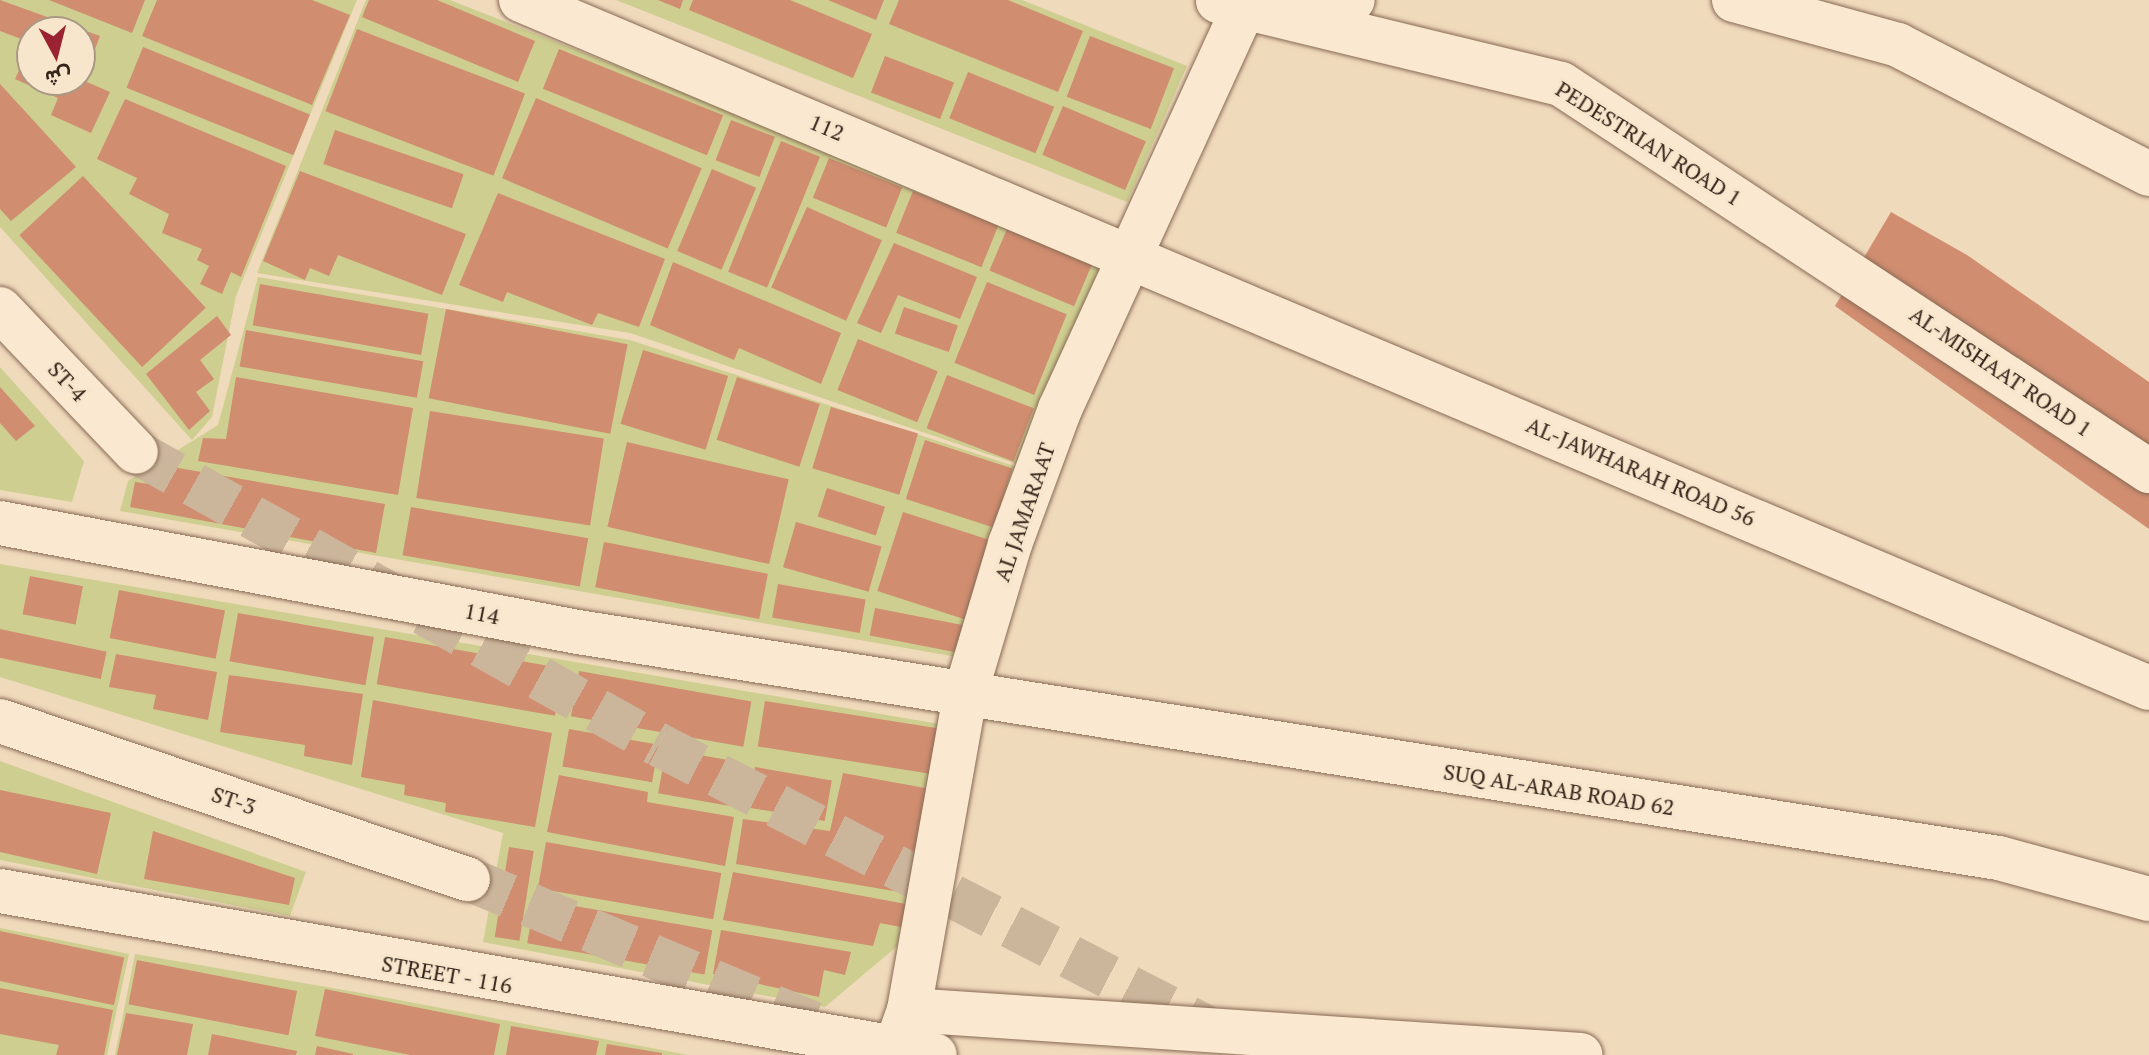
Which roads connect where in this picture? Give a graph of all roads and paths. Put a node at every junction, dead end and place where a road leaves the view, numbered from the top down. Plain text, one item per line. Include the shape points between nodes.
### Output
1 (521, 0) edge
2 (1353, 0) edge
3 (1734, 0) edge
4 (1235, 4) edge
5 (2149, 174) edge
6 (1132, 255) junction
7 (1853, 271) joint
8 (0, 309) edge
9 (136, 452) tunnel mouth
10 (2149, 471) edge
11 (0, 523) edge
12 (2149, 688) edge
13 (965, 695) junction
14 (0, 721) edge
15 (468, 879) tunnel mouth
16 (0, 891) edge
17 (2149, 899) edge
18 (909, 1010) junction
19 (908, 1053) edge
20 (1580, 1055) edge

1 - 6 street, 112
2 - 4 street
3 - 5 street via 1898,45
4 - 6 street, AL JAMARAAT
4 - 7 street, PEDESTRIAN ROAD 1 via 1561,84
6 - 12 street, AL-JAWHARAH ROAD 56
6 - 13 street, AL JAMARAAT via 1060,409
7 - 10 street, AL-MISHAAT ROAD 1
8 - 9 street, ST-4
11 - 13 street, 114 via 578,632
13 - 17 street, SUQ AL-ARAB ROAD 62 via 1999,858
13 - 18 street, AL JAMARAAT
14 - 15 street, ST-3
16 - 19 street, STREET - 116
18 - 19 street, AL JAMARAAT
18 - 20 street

